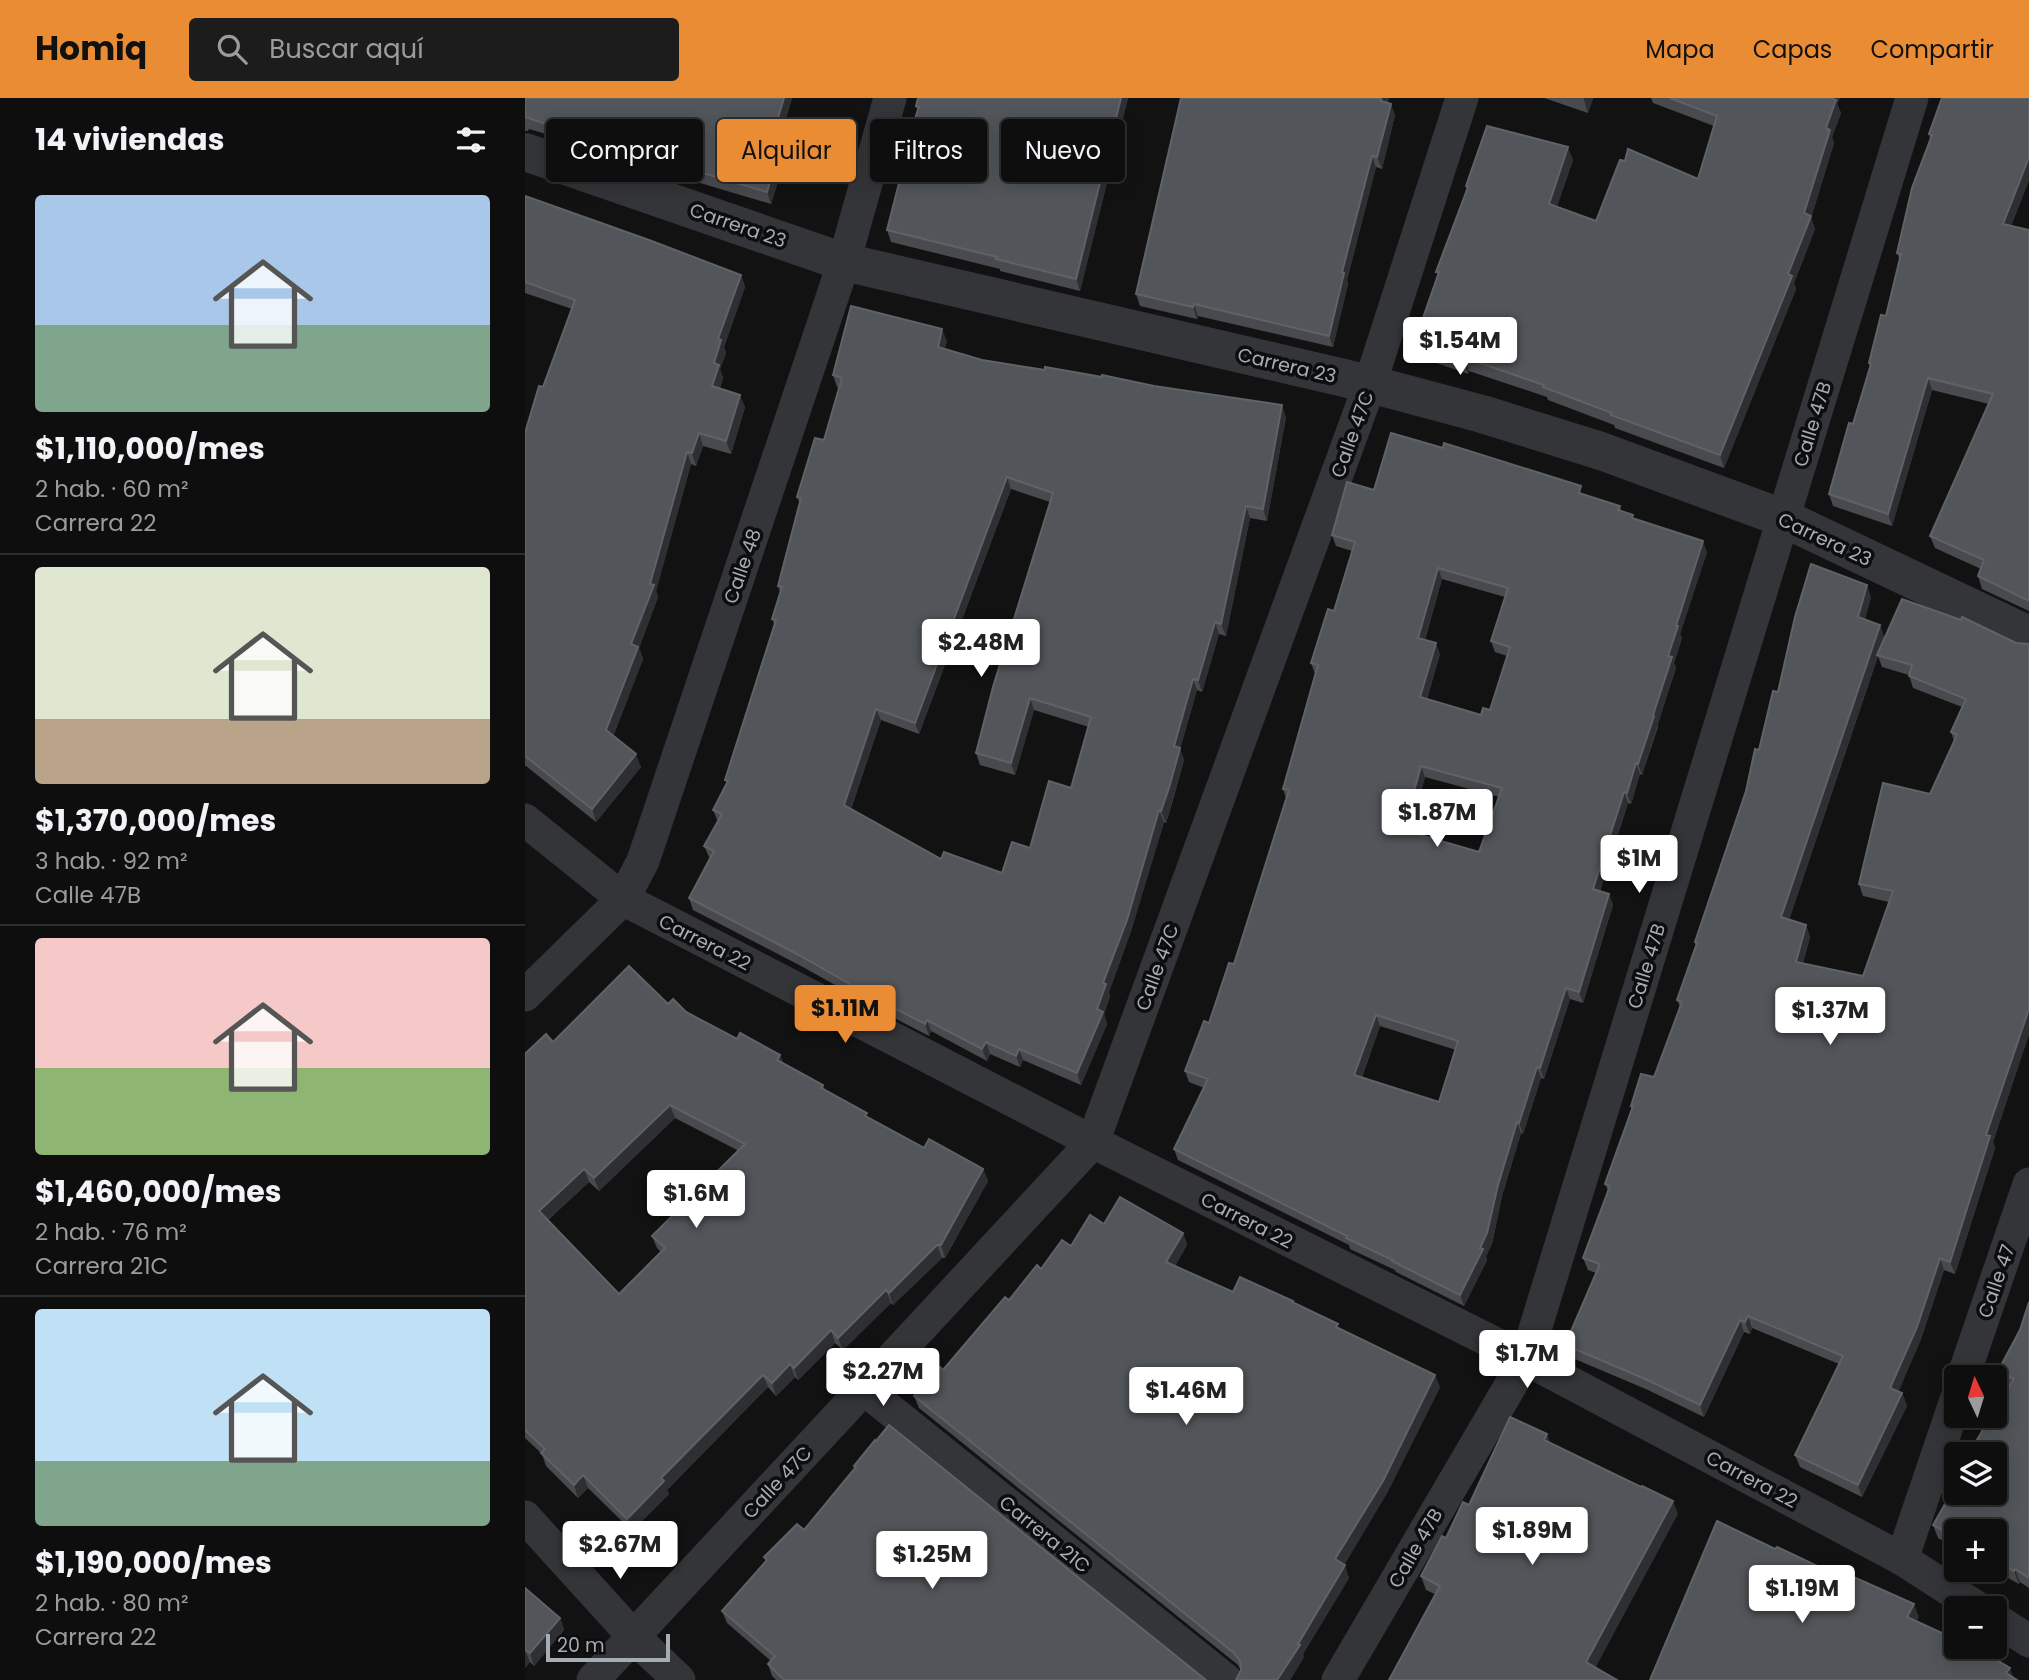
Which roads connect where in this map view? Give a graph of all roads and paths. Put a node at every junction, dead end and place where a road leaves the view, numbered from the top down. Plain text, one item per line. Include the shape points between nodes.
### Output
1 (890, 98) edge
2 (1462, 98) edge
3 (1912, 98) edge
4 (525, 152) edge
5 (843, 261) junction
6 (1370, 384) junction
7 (1783, 518) junction
8 (2029, 635) edge
9 (525, 820) edge
10 (623, 899) junction
11 (525, 995) edge
12 (1093, 1142) junction
13 (2029, 1184) edge
14 (1526, 1359) junction
15 (1967, 1365) edge
16 (864, 1389) junction
17 (1947, 1428) edge
18 (525, 1517) edge
19 (1902, 1559) junction
20 (1959, 1596) edge
21 (2007, 1627) edge
22 (634, 1637) junction
23 (2029, 1641) edge
24 (593, 1680) edge
25 (679, 1680) edge
26 (1226, 1680) edge
27 (1338, 1680) edge

1 - 5 street, Calle 48
2 - 6 street, Calle 47C
3 - 7 street, Calle 47B
4 - 5 street, Carrera 23
5 - 6 street, Carrera 23
5 - 10 street, Calle 48 via 643,861
6 - 7 street, Carrera 23 via 1601,451
6 - 12 street, Calle 47C
7 - 8 street, Carrera 23
7 - 14 street, Calle 47B
9 - 10 street, Carrera 22
10 - 11 street, Calle 48
10 - 12 street, Carrera 22
12 - 14 street, Carrera 22
12 - 16 street, Calle 47C
13 - 15 street, Calle 47
14 - 19 street, Carrera 22
14 - 27 street, Calle 47B
16 - 22 street, Calle 47C
16 - 26 street, Carrera 21C
17 - 19 street
18 - 22 street
19 - 20 street, Carrera 22
21 - 23 street
22 - 24 street, Calle 47C
22 - 25 street

